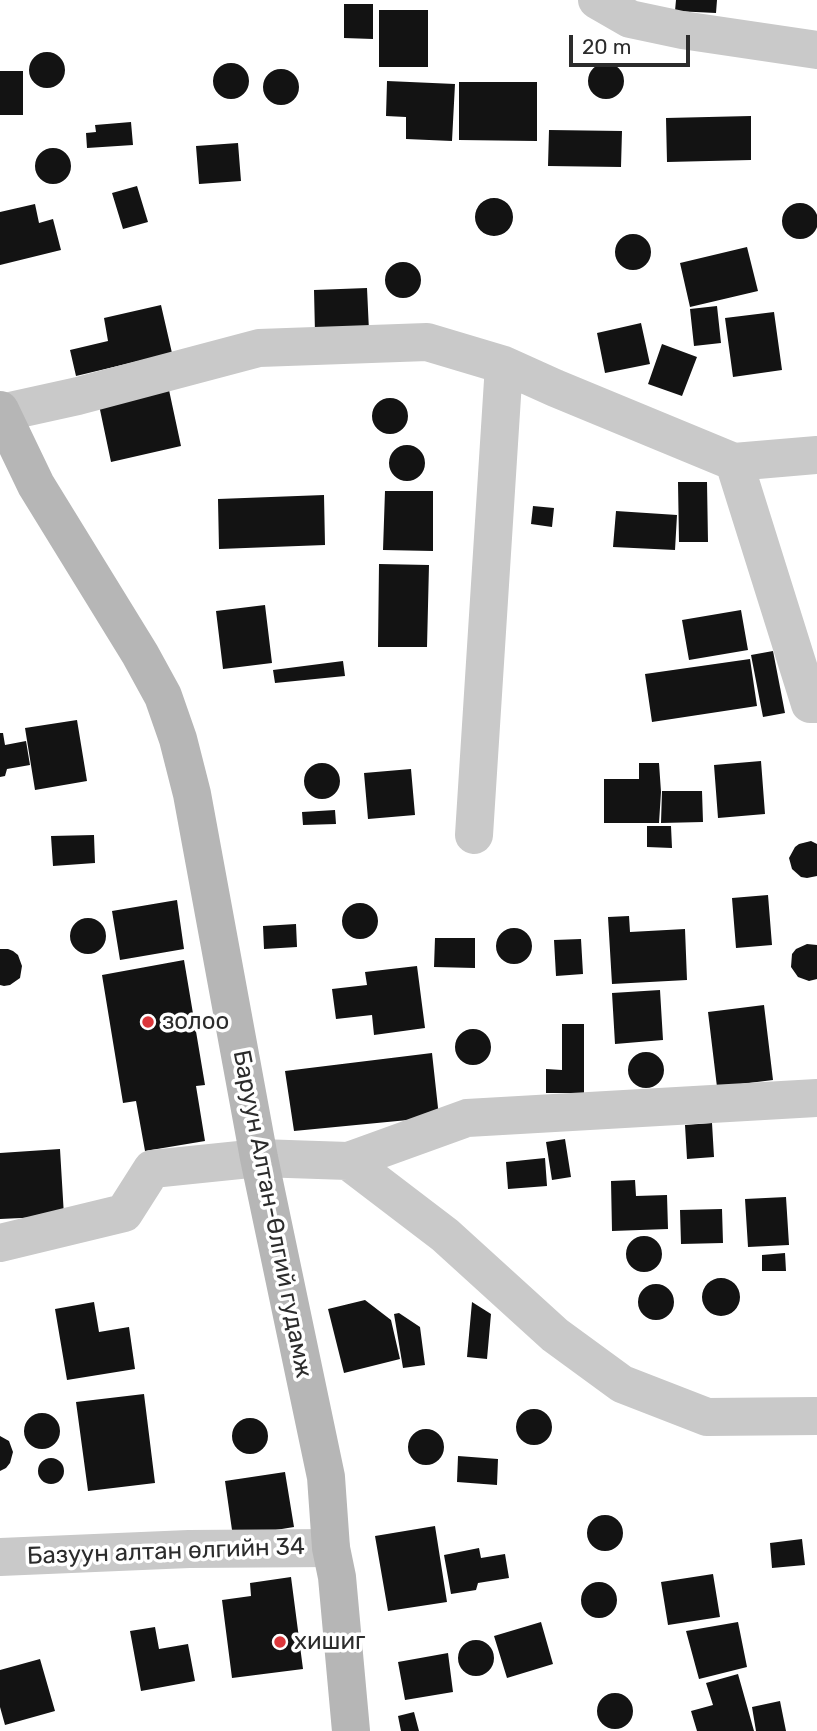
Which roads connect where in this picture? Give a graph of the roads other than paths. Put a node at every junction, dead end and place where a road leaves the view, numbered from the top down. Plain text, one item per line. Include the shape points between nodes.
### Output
1 (597, 0) edge
2 (817, 51) edge
3 (504, 365) junction
4 (0, 412) edge
5 (817, 455) edge
6 (734, 462) junction
7 (817, 704) edge
8 (474, 835) dead end
9 (817, 1098) edge
10 (259, 1158) junction
11 (348, 1161) junction
12 (0, 1242) edge
13 (817, 1416) edge
14 (331, 1548) junction
15 (0, 1557) edge
16 (351, 1731) edge

1 - 2 street via 630,19
3 - 4 street via 427,342 259,348
3 - 6 street
3 - 8 street
4 - 10 main road, Баруун Алтан-Өлгий гудамж via 36,485 163,696 178,739
5 - 6 street
6 - 7 street via 810,704
9 - 11 street via 467,1118
10 - 11 street
10 - 12 street via 152,1169 124,1213
10 - 14 main road, Баруун Алтан-Өлгий гудамж via 326,1477
11 - 13 street via 445,1235 555,1335 622,1384 707,1417
14 - 15 street, Базуун алтан өлгийн 34
14 - 16 main road, Баруун Алтан-Өлгий гудамж

